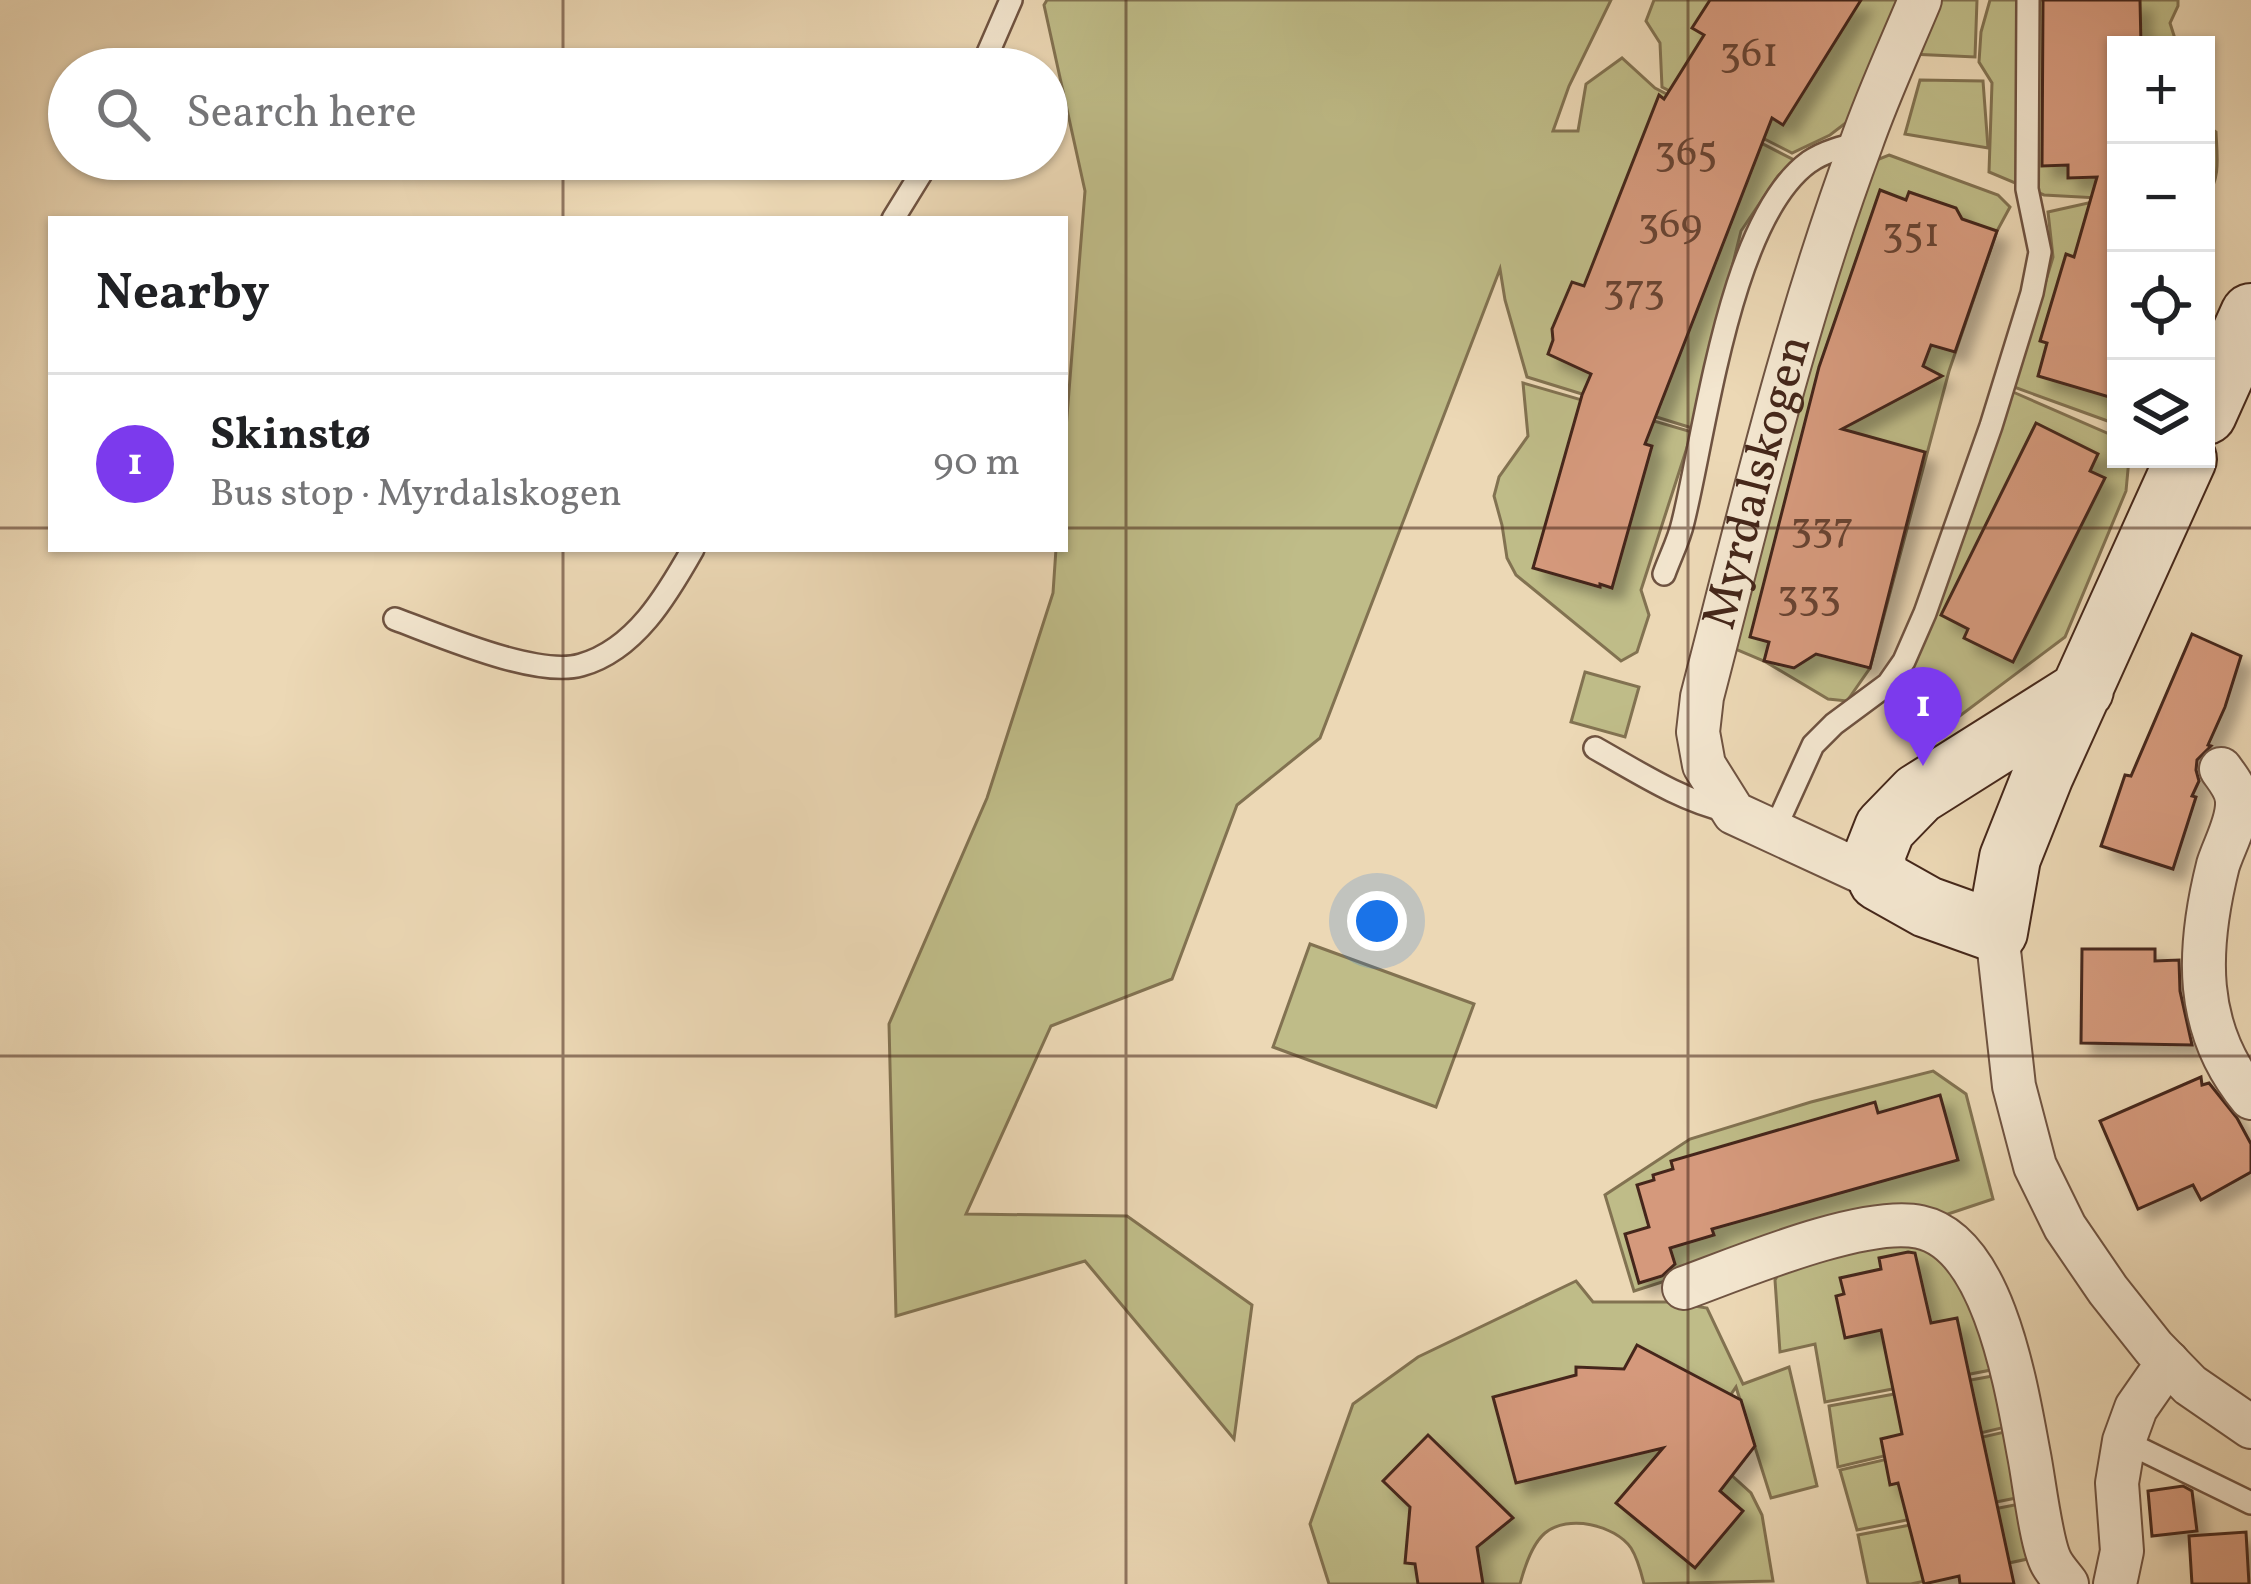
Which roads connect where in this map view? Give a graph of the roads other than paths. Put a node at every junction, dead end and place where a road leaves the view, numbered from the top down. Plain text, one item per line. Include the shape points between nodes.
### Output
1 (1011, 0) edge
2 (1920, 0) edge
3 (2028, 0) edge
4 (989, 48) edge
5 (1861, 142) junction
6 (917, 180) edge
7 (894, 216) edge
8 (2251, 314) edge
9 (2215, 394) edge
10 (2182, 468) edge
11 (691, 552) edge
12 (1664, 574) dead end
13 (395, 620) dead end
14 (2083, 690) junction
15 (1595, 748) dead end
16 (2221, 769) dead end
17 (1734, 813) junction
18 (1774, 831) junction
19 (1879, 880) junction
20 (1997, 932) junction
21 (2251, 1098) edge
22 (1684, 1288) dead end
23 (2168, 1362) junction
24 (2251, 1427) edge
25 (2124, 1441) junction
26 (2251, 1503) edge
27 (2068, 1584) edge
28 (2115, 1584) edge

1 - 4 lane
2 - 5 street, Myrdalskogen
3 - 18 lane via 2027,188 2040,252 2019,337 1904,661 1888,684 1813,745
5 - 12 lane via 1807,163 1757,235
5 - 17 street, Myrdalskogen via 1756,482 1702,698 1704,764
6 - 7 lane
8 - 9 main road
10 - 14 main road
11 - 13 lane via 640,627 610,654 577,667 500,656
14 - 19 main road via 1918,794 1885,828 1874,856
14 - 20 main road via 2010,858
15 - 17 lane via 1674,792
16 - 21 street via 2238,805 2206,921 2205,999 2222,1057
17 - 18 street
18 - 19 street
19 - 20 main road via 1927,908
20 - 23 street via 2014,1086 2035,1166 2065,1227
22 - 27 street via 1818,1240 1890,1225 1923,1227 1951,1243 1992,1303 2049,1559
23 - 24 street
23 - 25 street
25 - 26 lane
25 - 28 street

